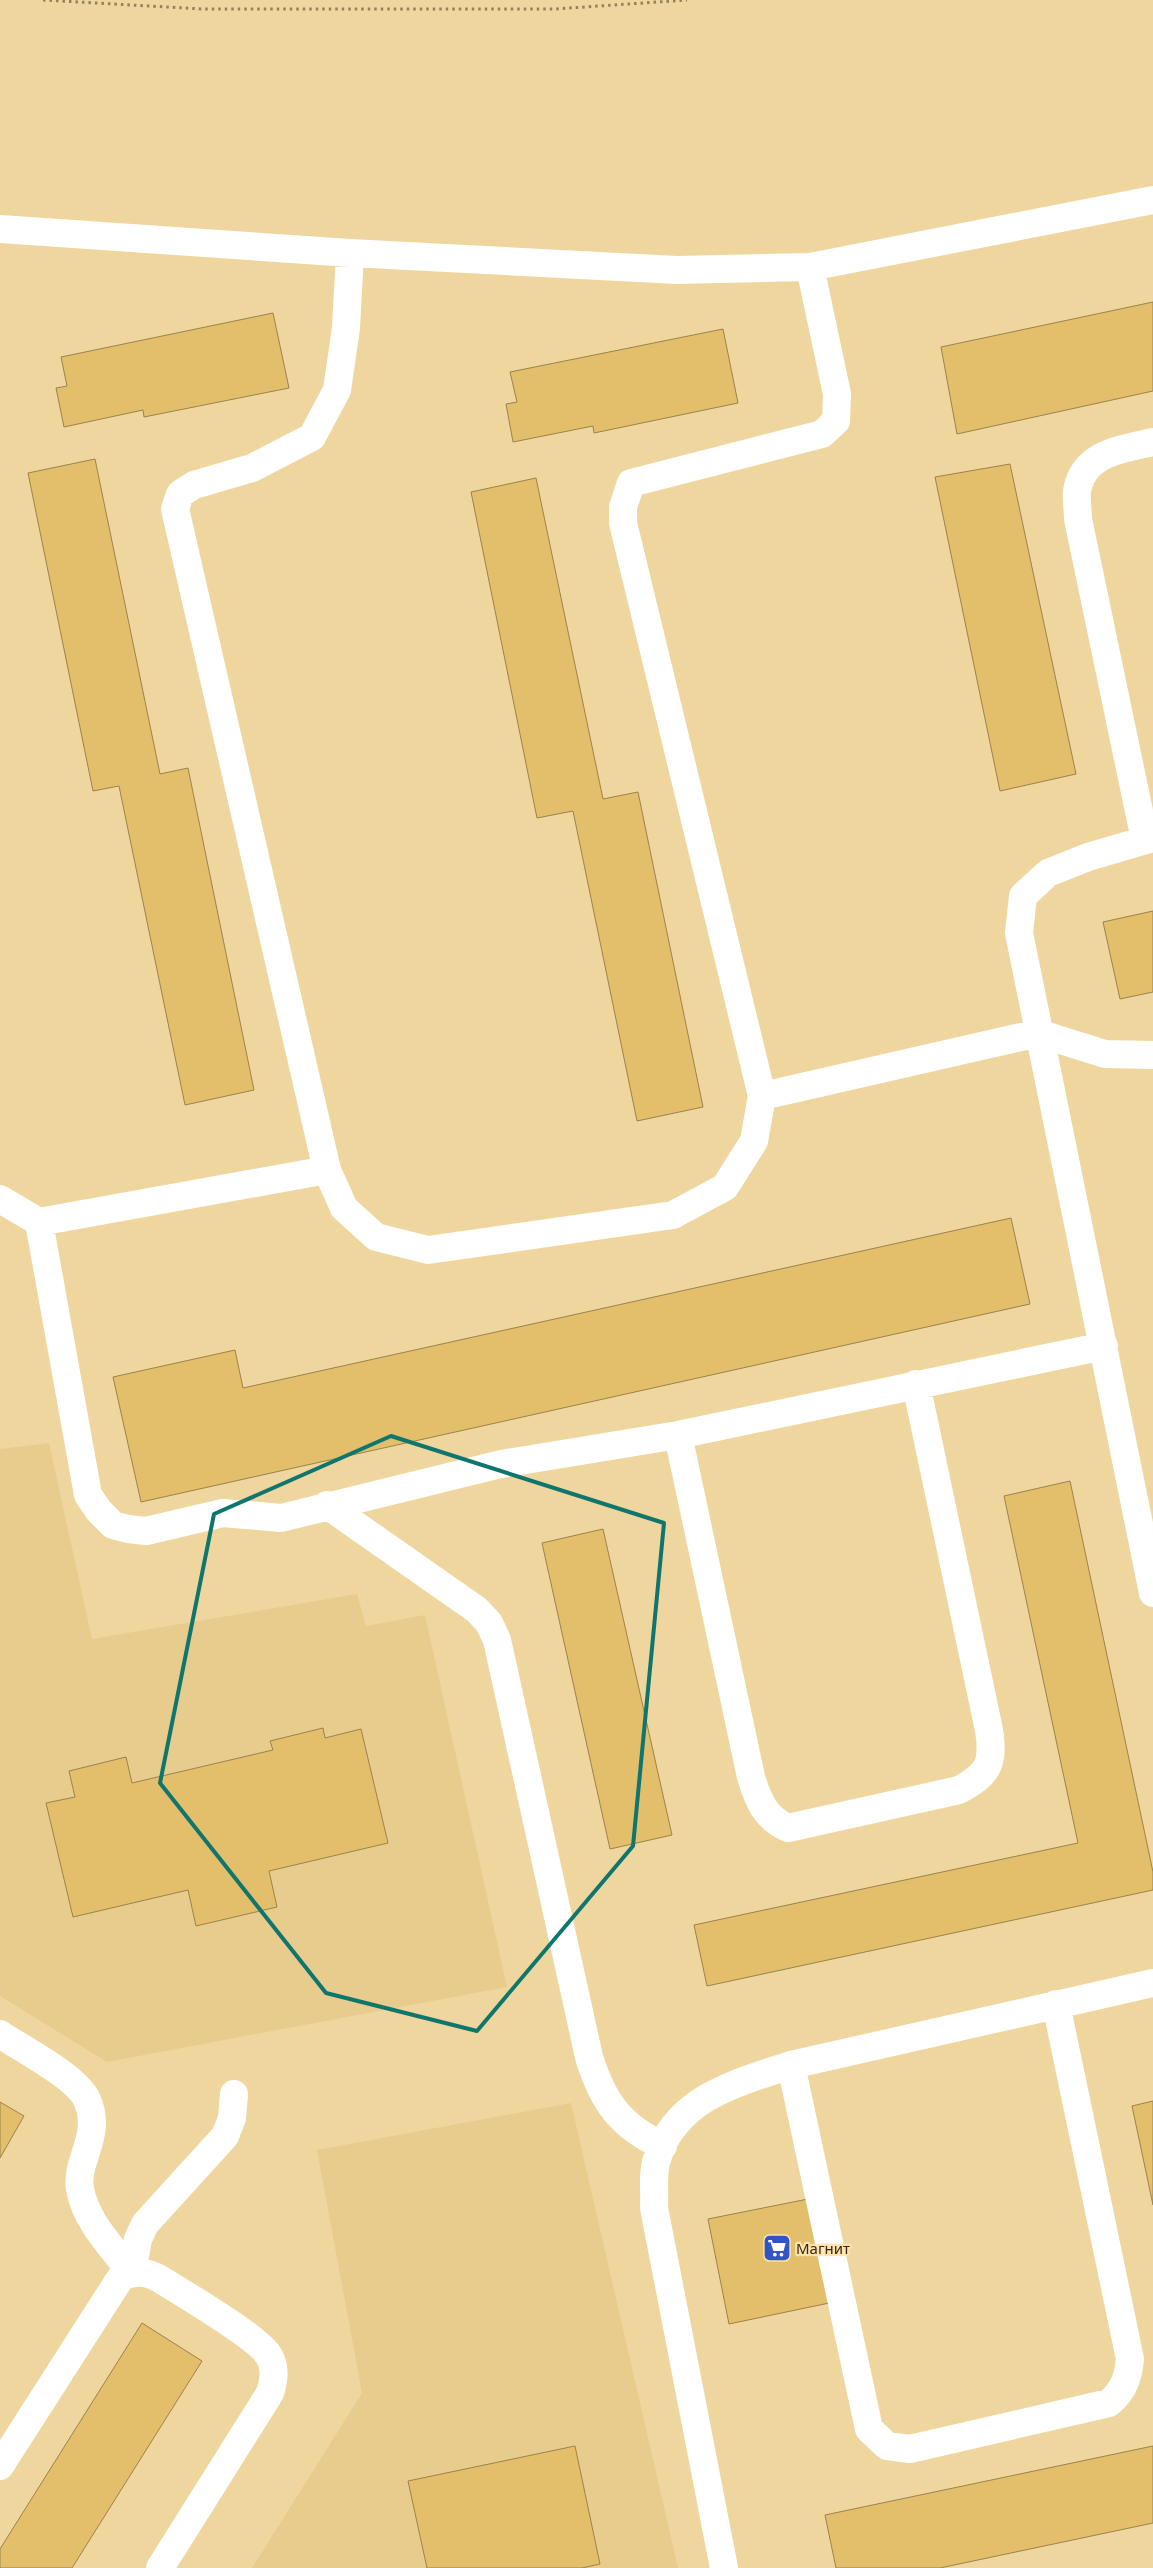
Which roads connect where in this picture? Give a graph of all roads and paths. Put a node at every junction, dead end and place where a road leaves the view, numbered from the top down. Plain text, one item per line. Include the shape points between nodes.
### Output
1 (43, 0) edge
2 (687, 0) edge
3 (1153, 200) edge
4 (0, 229) edge
5 (350, 253) junction
6 (810, 267) junction
7 (1153, 442) edge
8 (1149, 839) edge
9 (1038, 1033) junction
10 (1153, 1055) edge
11 (762, 1096) junction
12 (327, 1170) junction
13 (0, 1199) edge
14 (39, 1222) junction
15 (1104, 1346) junction
16 (916, 1384) junction
17 (678, 1435) junction
18 (327, 1505) junction
19 (1153, 1593) edge
20 (1153, 1983) edge
21 (1056, 2004) junction
22 (0, 2034) edge
23 (791, 2065) junction
24 (234, 2094) dead end
25 (663, 2146) junction
26 (132, 2272) junction
27 (0, 2466) edge
28 (160, 2568) edge
29 (724, 2568) edge

1 - 2 path via 202,9 526,9
3 - 6 lane
4 - 5 lane
5 - 6 lane via 677,270
5 - 12 lane via 346,328 337,390 312,437 252,468 194,485 180,494 175,509
6 - 11 lane via 837,394 836,421 822,434 632,483 623,507 626,533
7 - 8 lane via 1110,451 1093,461 1077,491 1078,519
8 - 9 lane via 1088,856 1048,873 1022,896 1019,933
9 - 10 lane via 1105,1054
9 - 11 lane
9 - 15 lane
11 - 12 lane via 754,1140 726,1187 673,1215 428,1250 376,1237 344,1208
12 - 14 lane
13 - 14 lane
14 - 18 lane via 88,1494 113,1525 146,1531 223,1513 280,1518
15 - 16 lane
15 - 19 lane
16 - 17 lane
16 - 17 lane via 989,1730 990,1765 976,1781 959,1790 788,1828 775,1822 764,1810 751,1777
17 - 18 lane via 501,1464
18 - 25 lane via 477,1610 489,1623 497,1640 589,2058 598,2086 630,2128
20 - 21 lane
21 - 23 lane
21 - 23 lane via 1130,2359 1129,2374 1119,2394 1109,2403 1019,2424 910,2449 887,2446 869,2429
22 - 26 lane via 66,2076 87,2100 94,2132 84,2159 80,2188 97,2229
23 - 25 lane via 744,2080 704,2098 674,2122
24 - 26 lane via 232,2118 225,2136 145,2224 138,2239
25 - 29 lane via 656,2160 654,2208
26 - 27 lane via 114,2285
26 - 28 lane via 150,2273 263,2347 273,2368 270,2393

